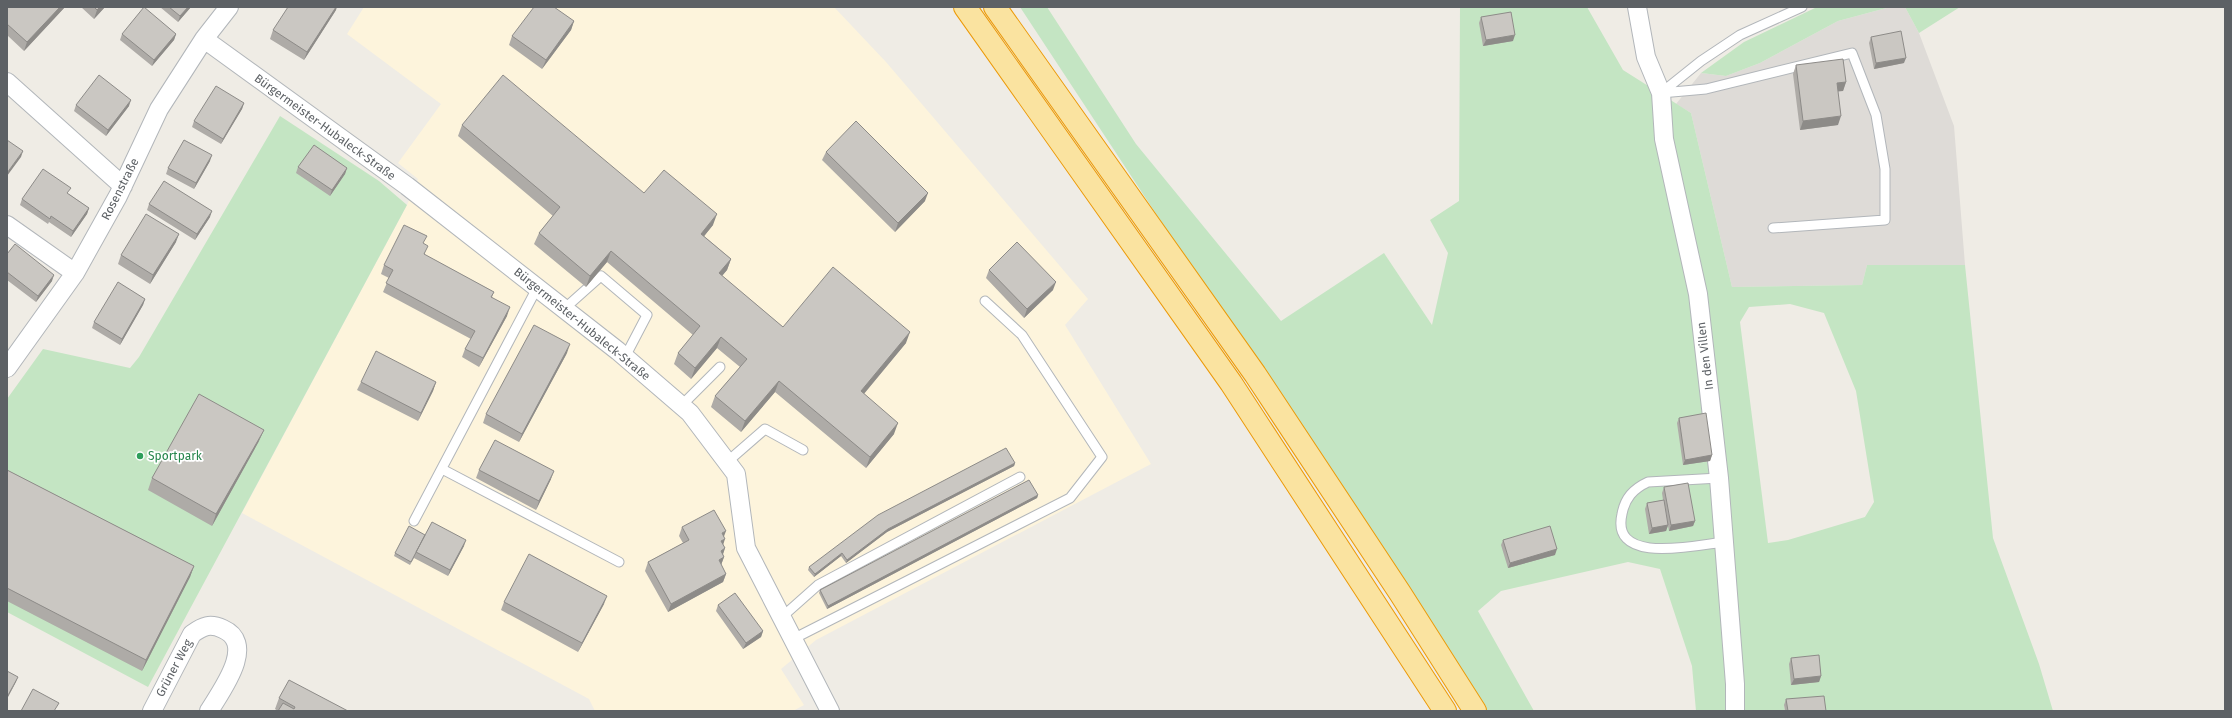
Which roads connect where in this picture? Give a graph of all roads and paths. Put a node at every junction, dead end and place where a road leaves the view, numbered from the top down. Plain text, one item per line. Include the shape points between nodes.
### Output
1 (965, 7) edge
2 (995, 7) edge
3 (1637, 7) edge
4 (1802, 7) edge
5 (223, 9) edge
6 (204, 39) junction
7 (7, 82) edge
8 (1661, 93) junction
9 (123, 186) junction
10 (7, 225) edge
11 (1773, 228) dead end
12 (75, 273) junction
13 (538, 288) junction
14 (985, 301) dead end
15 (564, 309) junction
16 (625, 357) junction
17 (720, 367) dead end
18 (7, 368) edge
19 (681, 406) junction
20 (803, 450) dead end
21 (727, 462) junction
22 (442, 469) junction
23 (1020, 478) dead end
24 (1719, 478) junction
25 (414, 521) dead end
26 (1724, 542) junction
27 (618, 562) dead end
28 (782, 617) junction
29 (793, 639) junction
30 (152, 711) edge
31 (209, 711) edge
32 (830, 711) edge
33 (1445, 711) edge
34 (1475, 711) edge
35 (1735, 711) edge

1 - 33 highway via 1231,383
2 - 34 highway via 1255,374
3 - 8 street, In den Villen via 1646,57
4 - 8 lane via 1740,35 1700,61
5 - 6 street, Rosenstraße
6 - 9 street, Rosenstraße via 159,109
6 - 13 street, Bürgermeister-Hubaleck-Straße via 407,186
7 - 9 street
8 - 11 lane via 1706,89 1852,53 1876,115 1885,169 1885,220
8 - 24 street, In den Villen via 1664,139 1698,294
9 - 12 street, Rosenstraße
10 - 12 street
12 - 18 street, Rosenstraße
13 - 15 street, Bürgermeister-Hubaleck-Straße
13 - 22 lane
14 - 29 lane via 1022,335 1102,457 1070,498
15 - 16 street, Bürgermeister-Hubaleck-Straße
15 - 16 lane via 601,276 647,314
16 - 19 street, Bürgermeister-Hubaleck-Straße
17 - 19 lane
19 - 21 street, Bürgermeister-Hubaleck-Straße via 690,413
20 - 21 lane via 765,429
21 - 28 street, Bürgermeister-Hubaleck-Straße via 736,474 746,548
22 - 25 lane
22 - 27 lane
23 - 28 lane via 818,585
24 - 26 street, In den Villen
24 - 26 lane via 1648,482 1629,495 1624,505 1621,529 1623,536 1629,541 1644,548
26 - 35 street, In den Villen
28 - 29 street, Bürgermeister-Hubaleck-Straße
29 - 32 street, Bürgermeister-Hubaleck-Straße
30 - 31 street, Grüner Weg via 192,634 202,626 214,625 228,631 235,640 237,654 235,666

